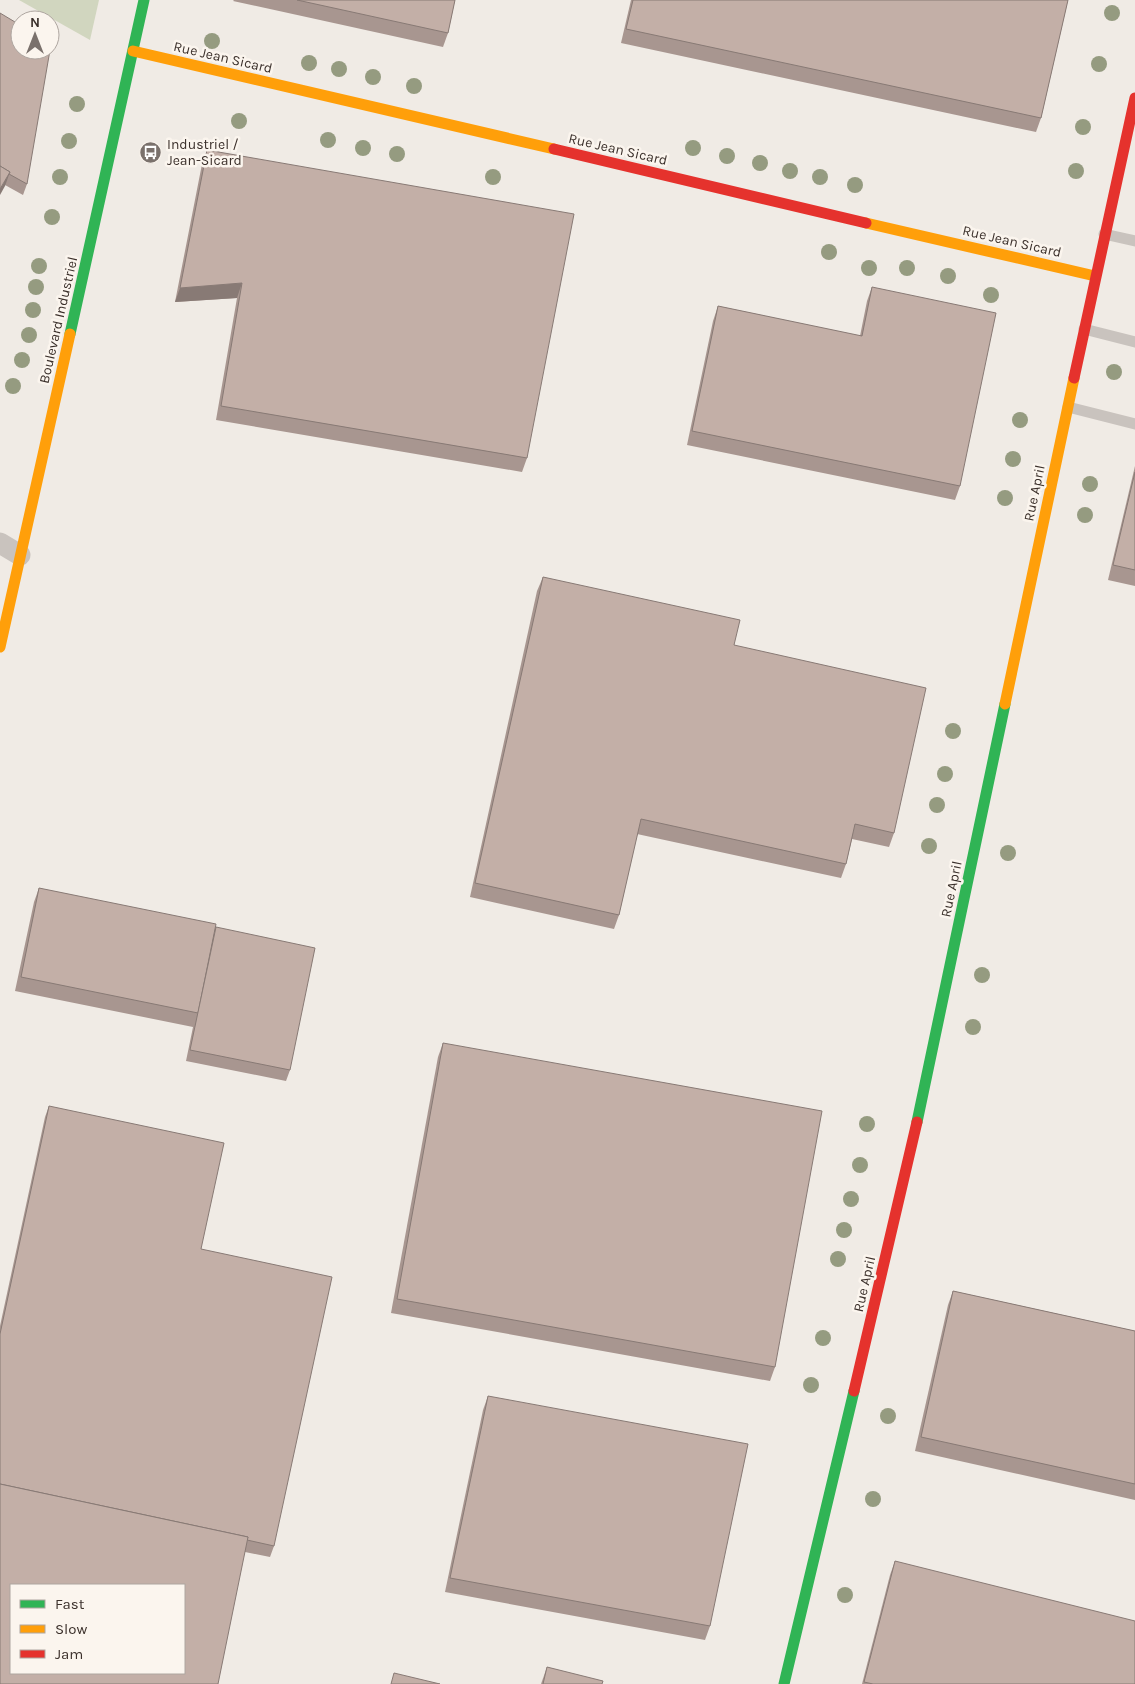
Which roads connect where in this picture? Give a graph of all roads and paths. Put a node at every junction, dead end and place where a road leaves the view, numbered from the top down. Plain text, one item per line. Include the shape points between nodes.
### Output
1 (144, 0) edge
2 (133, 51) junction
3 (1135, 98) edge
4 (1104, 234) junction
5 (1135, 241) edge
6 (1095, 276) junction
7 (1084, 329) junction
8 (1135, 342) edge
9 (1068, 407) junction
10 (1135, 424) edge
11 (0, 543) edge
12 (20, 555) junction
13 (0, 647) edge
14 (784, 1684) edge

1 - 2 street, Boulevard Industriel
2 - 6 street, Rue Jean Sicard
2 - 12 street, Boulevard Industriel
3 - 4 street, Rue April
4 - 5 lane
4 - 6 street, Rue April
6 - 7 street, Rue April
7 - 8 lane
7 - 9 street, Rue April
9 - 10 lane
9 - 14 street, Rue April via 913,1143
11 - 12 street
12 - 13 street, Boulevard Industriel

